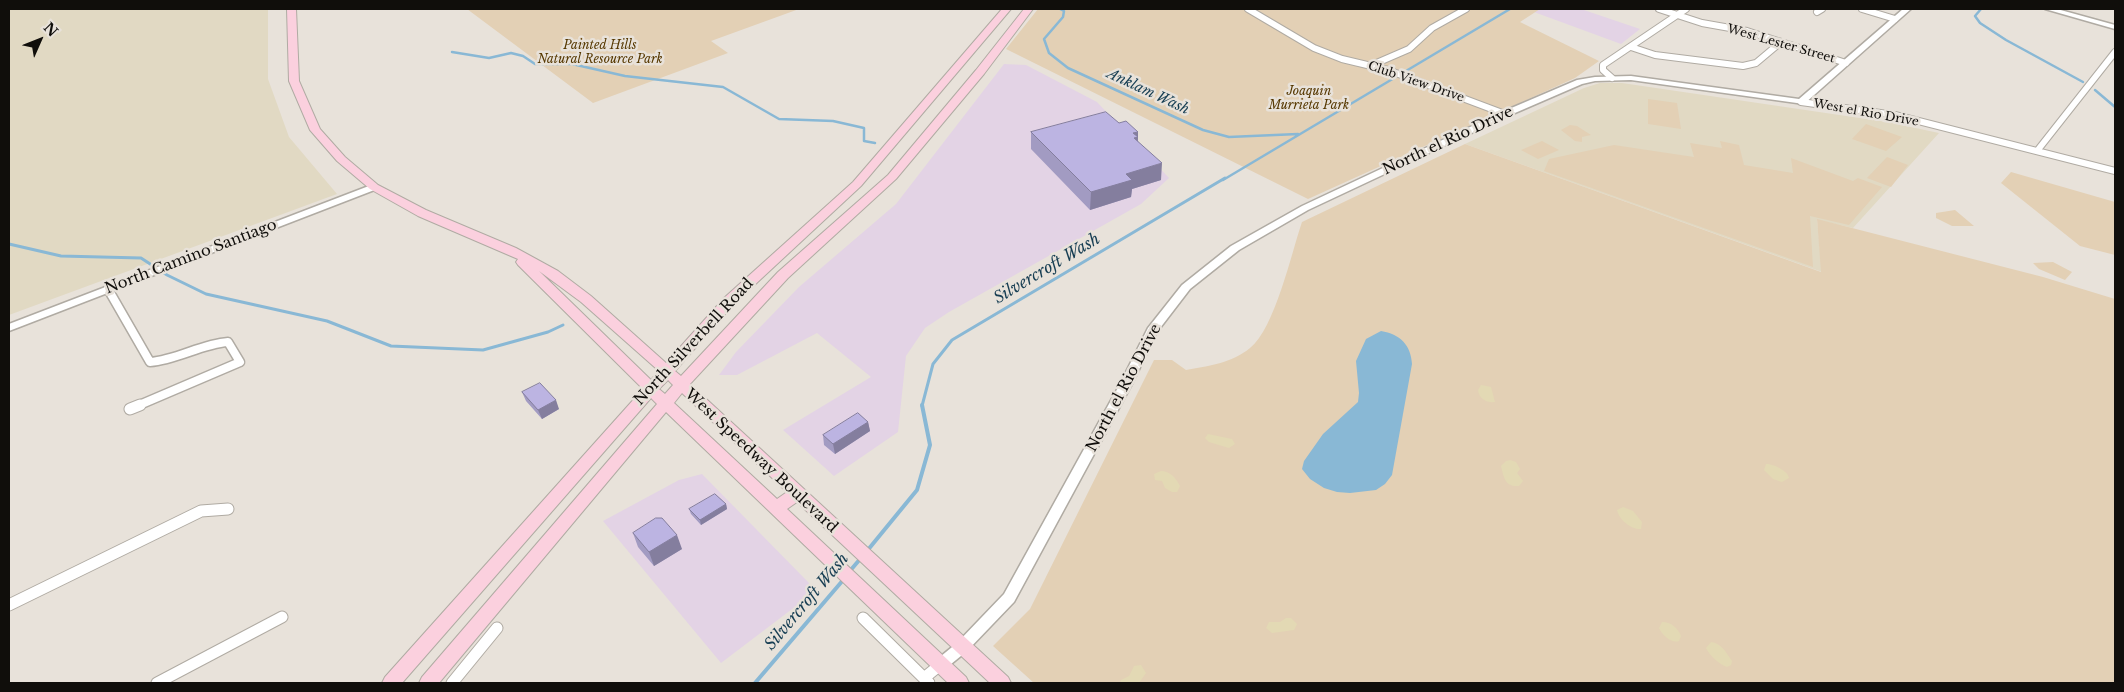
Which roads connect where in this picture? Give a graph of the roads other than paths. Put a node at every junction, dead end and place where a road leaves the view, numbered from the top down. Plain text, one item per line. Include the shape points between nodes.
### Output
1 (291, 9) edge
2 (1007, 9) edge
3 (1029, 9) edge
4 (1248, 9) edge
5 (1466, 9) edge
6 (1659, 9) edge
7 (1686, 9) edge
8 (1862, 9) edge
9 (1907, 9) edge
10 (2049, 9) edge
11 (1677, 15) junction
12 (1895, 19) junction
13 (2115, 27) edge
14 (1781, 42) junction
15 (1631, 47) junction
16 (2115, 52) edge
17 (1846, 63) junction
18 (1372, 65) junction
19 (1612, 78) junction
20 (1801, 102) junction
21 (1505, 114) junction
22 (2037, 151) junction
23 (2115, 171) edge
24 (374, 187) junction
25 (512, 251) junction
26 (108, 289) junction
27 (9, 328) edge
28 (666, 370) junction
29 (680, 386) junction
30 (650, 388) junction
31 (665, 403) junction
32 (130, 409) dead end
33 (797, 494) junction
34 (776, 508) junction
35 (228, 509) dead end
36 (9, 606) edge
37 (282, 617) dead end
38 (863, 618) dead end
39 (497, 628) dead end
40 (962, 647) junction
41 (940, 665) junction
42 (926, 681) edge
43 (157, 683) edge
44 (391, 683) edge
45 (428, 683) edge
46 (452, 683) edge
47 (960, 683) edge
48 (1002, 683) edge

1 - 24 main road, West Speedway Boulevard via 294,81 315,130 341,159
2 - 28 main road, North Silverbell Road via 857,184 728,301
3 - 29 main road, North Silverbell Road via 892,177 783,275
4 - 18 street, Club View Drive via 1314,48 1342,59
5 - 18 street via 1432,28 1409,49
6 - 11 street, West Lester Street
7 - 11 street
8 - 12 street
9 - 12 street
10 - 13 street
11 - 14 street, West Lester Street
11 - 15 street
12 - 17 street
14 - 15 street via 1756,63 1747,66 1655,55
14 - 17 street, West Lester Street
15 - 19 street via 1603,65 1603,70
16 - 22 street
17 - 20 street
18 - 21 street, Club View Drive
19 - 20 street, West el Rio Drive
19 - 21 street, North el Rio Drive via 1580,82
20 - 22 street, West el Rio Drive via 1895,115
21 - 40 street, North el Rio Drive via 1305,208 1235,248 1186,287 1152,330 1009,598
22 - 23 street, West el Rio Drive
24 - 25 main road, West Speedway Boulevard via 422,213
24 - 26 street, North Camino Santiago
25 - 28 main road, West Speedway Boulevard via 553,274 586,299
25 - 30 main road, West Speedway Boulevard
26 - 27 street, North Camino Santiago
26 - 32 street via 150,362 214,342 228,342 240,362
28 - 29 main road, West Speedway Boulevard
28 - 30 main road, North Silverbell Road
29 - 31 main road, North Silverbell Road
29 - 33 main road, West Speedway Boulevard
30 - 31 main road, West Speedway Boulevard
30 - 44 main road, North Silverbell Road
31 - 34 main road, West Speedway Boulevard
31 - 45 main road, North Silverbell Road
33 - 34 main road
33 - 40 main road, West Speedway Boulevard
34 - 41 main road, West Speedway Boulevard
35 - 36 street via 201,511
37 - 43 street
38 - 42 street
39 - 46 street
40 - 41 street, North el Rio Drive
40 - 48 main road, West Speedway Boulevard
41 - 42 street, North el Rio Drive
41 - 47 main road, West Speedway Boulevard

